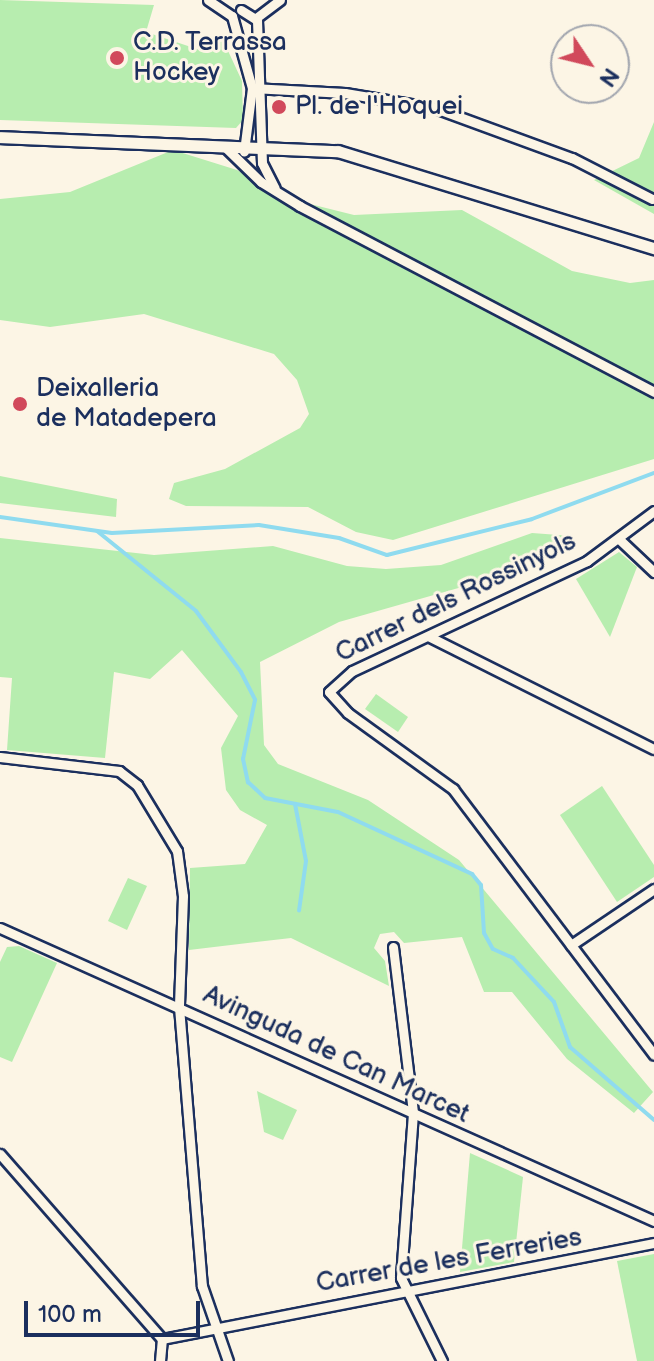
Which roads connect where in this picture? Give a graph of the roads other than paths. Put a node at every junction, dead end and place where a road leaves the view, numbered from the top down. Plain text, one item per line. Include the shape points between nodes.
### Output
1 (208, 0) edge
2 (280, 0) edge
3 (241, 5) edge
4 (232, 16) junction
5 (256, 18) junction
6 (255, 31) junction
7 (235, 34) junction
8 (255, 88) junction
9 (0, 137) edge
10 (218, 144) junction
11 (244, 145) junction
12 (261, 145) junction
13 (286, 146) junction
14 (251, 170) junction
15 (264, 170) junction
16 (278, 192) junction
17 (652, 199) dead end
18 (654, 248) edge
19 (654, 392) edge
20 (654, 511) edge
21 (620, 540) junction
22 (654, 572) edge
23 (430, 637) junction
24 (654, 749) edge
25 (0, 757) edge
26 (654, 889) edge
27 (1, 930) edge
28 (571, 945) junction
29 (393, 947) dead end
30 (179, 1007) junction
31 (654, 1055) edge
32 (413, 1113) junction
33 (0, 1154) edge
34 (654, 1221) edge
35 (654, 1243) edge
36 (404, 1289) junction
37 (213, 1328) junction
38 (162, 1339) junction
39 (160, 1361) edge
40 (228, 1361) edge
41 (442, 1361) edge

1 - 4 street
2 - 5 street
3 - 4 street
3 - 5 street
4 - 7 street
5 - 6 street
6 - 7 street
6 - 8 street
7 - 8 street
8 - 11 street
8 - 12 street
8 - 17 street via 378,96 435,108 572,158
9 - 10 street
10 - 11 street
10 - 14 street
11 - 12 street
11 - 14 street
12 - 13 street
12 - 15 street
13 - 15 street via 268,158
13 - 18 street via 375,159
14 - 16 street
15 - 16 street
16 - 19 street via 401,263
20 - 21 street, Carrer dels Rossinyols
21 - 22 street
21 - 23 street, Carrer dels Rossinyols
23 - 24 street
23 - 28 street, Carrer dels Rossinyols via 336,680 330,696 453,789
25 - 30 street via 102,766 137,785 180,859
26 - 28 street
27 - 30 street, Avinguda de Can Marcet
28 - 31 street, Carrer dels Rossinyols
29 - 32 street
30 - 32 street, Avinguda de Can Marcet
30 - 37 street via 202,1286
32 - 34 street, Avinguda de Can Marcet
32 - 36 street via 401,1253
33 - 38 street
35 - 36 street, Carrer de les Ferreries
36 - 37 street, Carrer de les Ferreries
36 - 41 street
37 - 38 street, Carrer de les Ferreries
37 - 40 street
38 - 39 street

